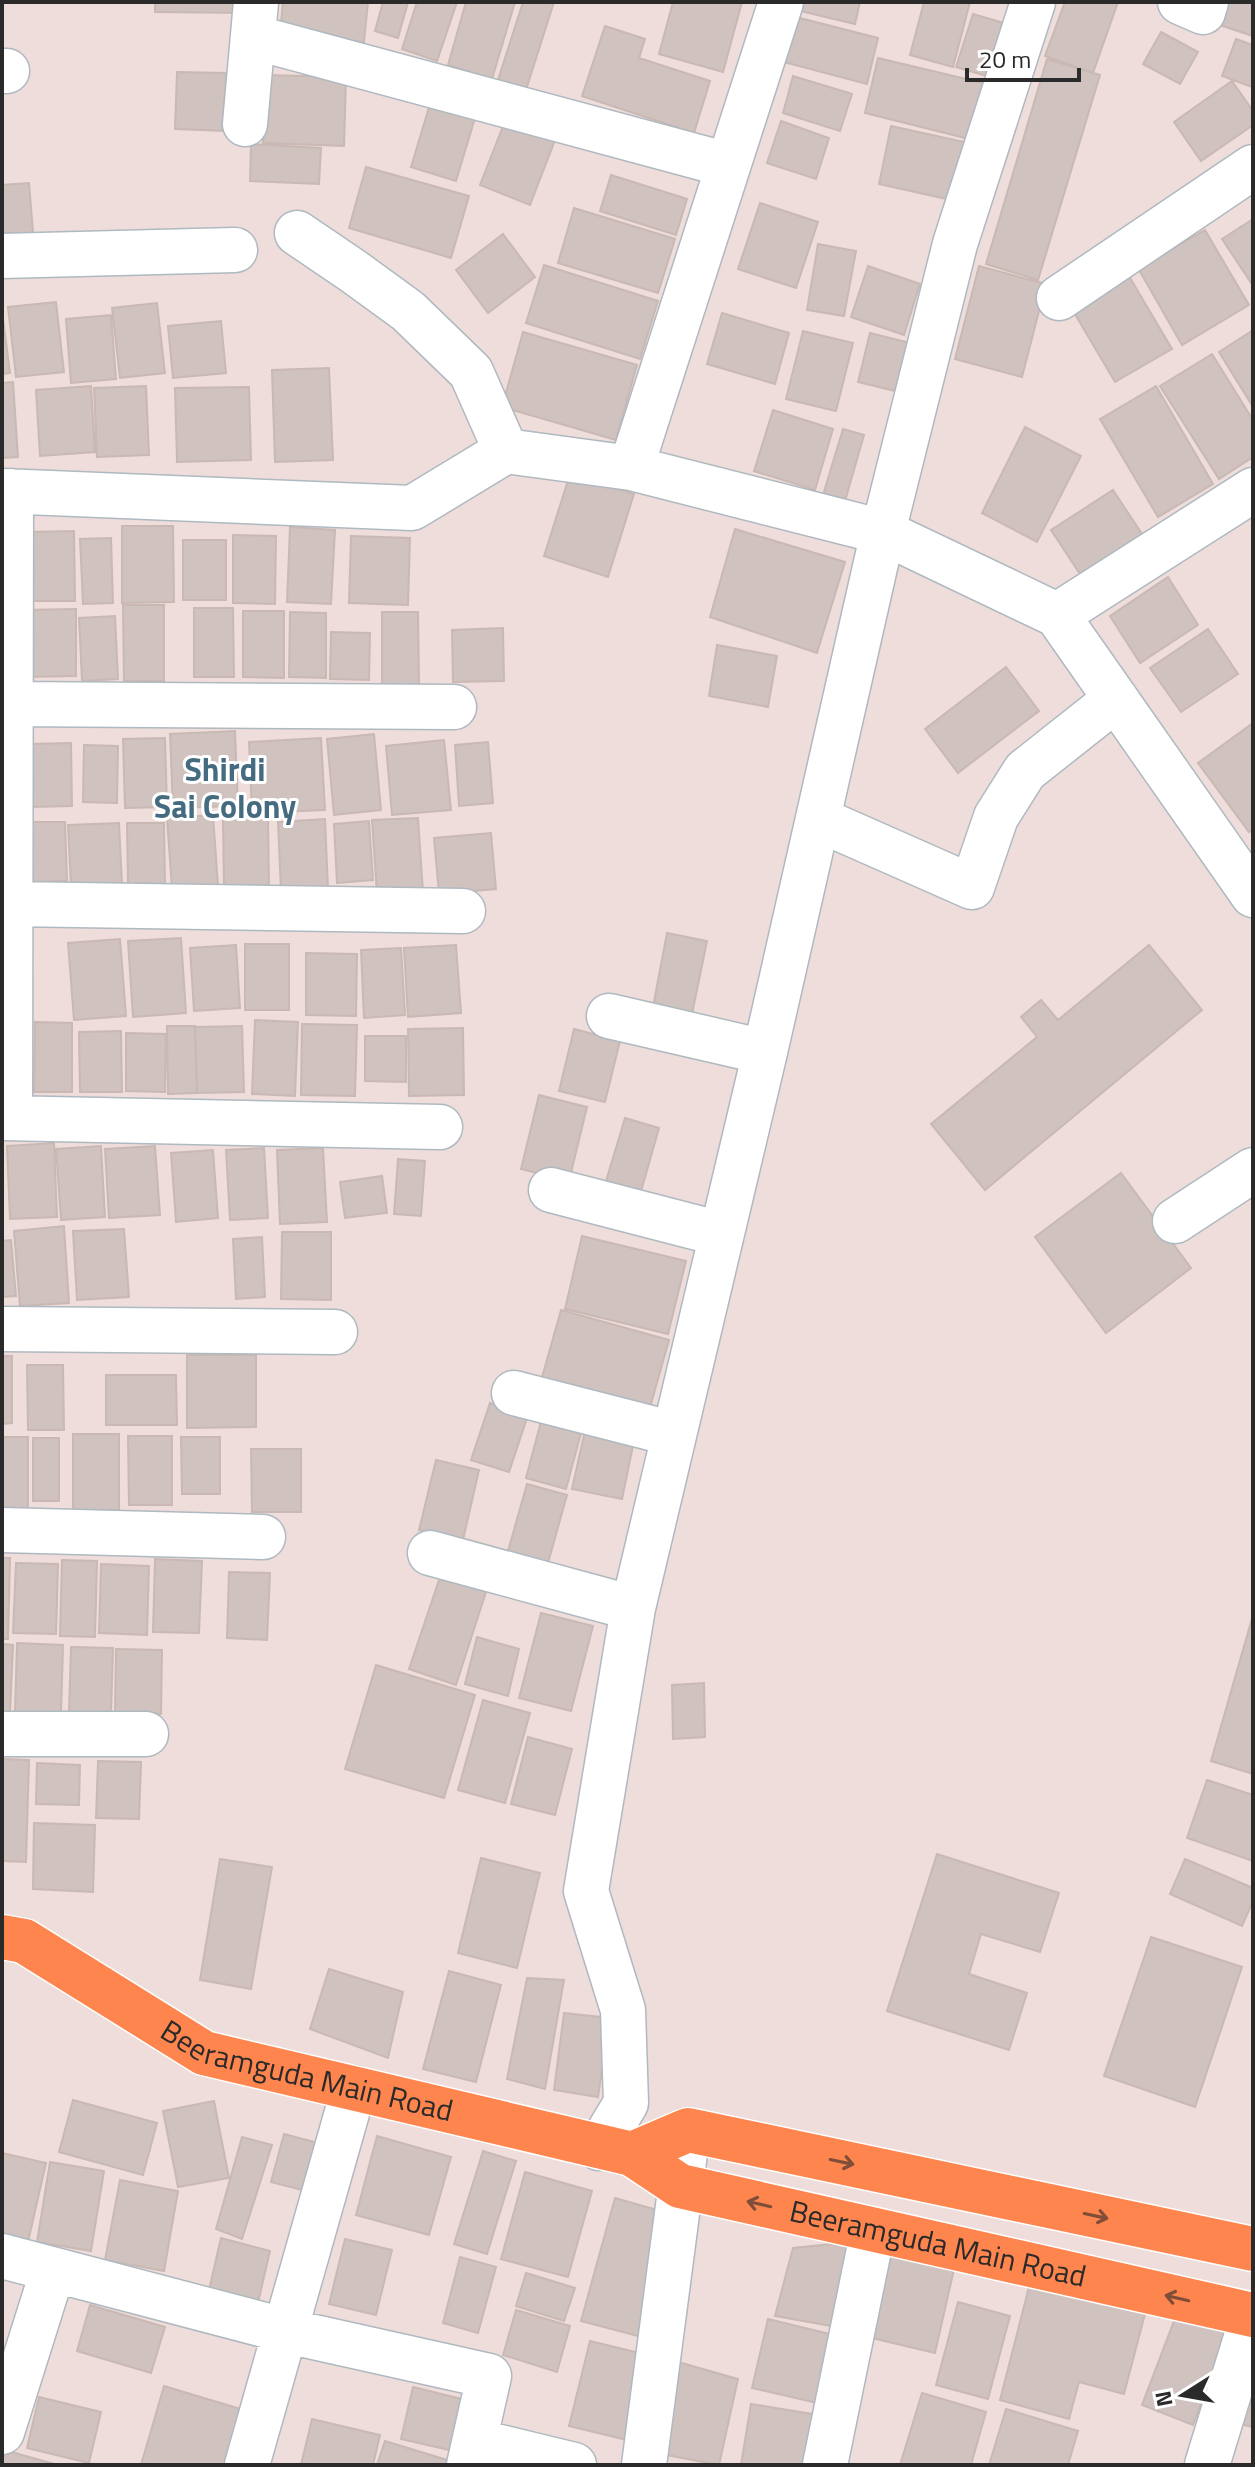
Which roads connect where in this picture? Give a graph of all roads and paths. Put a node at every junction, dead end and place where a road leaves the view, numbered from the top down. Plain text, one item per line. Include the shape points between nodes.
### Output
1 (781, 2) edge
2 (1033, 2) edge
3 (1180, 2) edge
4 (1206, 2) edge
5 (254, 20) edge
6 (245, 124) dead end
7 (728, 165) junction
8 (1253, 167) edge
9 (297, 233) dead end
10 (235, 250) dead end
11 (2, 256) edge
12 (1059, 298) dead end
13 (506, 451) junction
14 (631, 468) junction
15 (1253, 490) edge
16 (6, 491) edge
17 (883, 532) junction
18 (1057, 615) junction
19 (1116, 699) junction
20 (11, 704) junction
21 (454, 707) dead end
22 (818, 819) junction
23 (1246, 872) edge
24 (10, 904) junction
25 (463, 911) dead end
26 (609, 1016) dead end
27 (765, 1052) junction
28 (6, 1118) edge
29 (440, 1127) dead end
30 (1253, 1170) edge
31 (551, 1190) dead end
32 (1175, 1221) dead end
33 (721, 1234) junction
34 (2, 1329) edge
35 (335, 1332) dead end
36 (514, 1393) dead end
37 (674, 1434) junction
38 (2, 1530) edge
39 (263, 1537) dead end
40 (430, 1553) dead end
41 (633, 1608) junction
42 (2, 1734) edge
43 (146, 1734) dead end
44 (13, 1939) edge
45 (354, 2088) junction
46 (688, 2130) junction
47 (616, 2151) junction
48 (680, 2186) junction
49 (873, 2230) junction
50 (1253, 2249) edge
51 (2, 2256) edge
52 (53, 2270) junction
53 (1253, 2315) edge
54 (287, 2331) junction
55 (2, 2432) edge
56 (472, 2453) edge
57 (247, 2465) edge
58 (574, 2465) edge
59 (644, 2465) edge
60 (825, 2465) edge
61 (1207, 2465) edge

1 - 7 street
2 - 17 street via 955,244
3 - 4 street via 1203,12
5 - 6 street
5 - 7 street
7 - 14 street
8 - 12 street
9 - 13 street via 408,311 471,372
10 - 11 street
13 - 14 street
13 - 16 street via 412,508
14 - 17 street
15 - 18 street
16 - 20 street
17 - 18 street
17 - 22 street
18 - 19 street
19 - 22 street via 1025,771 996,817 972,887
19 - 23 street
20 - 21 street
20 - 24 street
22 - 27 street
24 - 25 street
24 - 28 street
26 - 27 street
27 - 33 street
28 - 29 street
30 - 32 street
31 - 33 street
33 - 37 street
34 - 35 street
36 - 37 street
37 - 41 street
38 - 39 street
40 - 41 street
41 - 47 street via 586,1891 623,2010 626,2103
42 - 43 street
44 - 45 main road, Beeramguda Main Road via 204,2053
45 - 47 main road, Beeramguda Main Road
45 - 54 street
46 - 47 main road
46 - 48 street
46 -> 50 main road, Beeramguda Main Road
47 - 48 main road, Beeramguda Main Road
49 -> 48 main road, Beeramguda Main Road
48 - 59 street
53 -> 49 main road, Beeramguda Main Road
49 - 60 street
51 - 52 street
52 - 54 street
52 - 55 street
53 - 61 street
54 - 56 street via 489,2376
54 - 57 street
56 - 58 street

